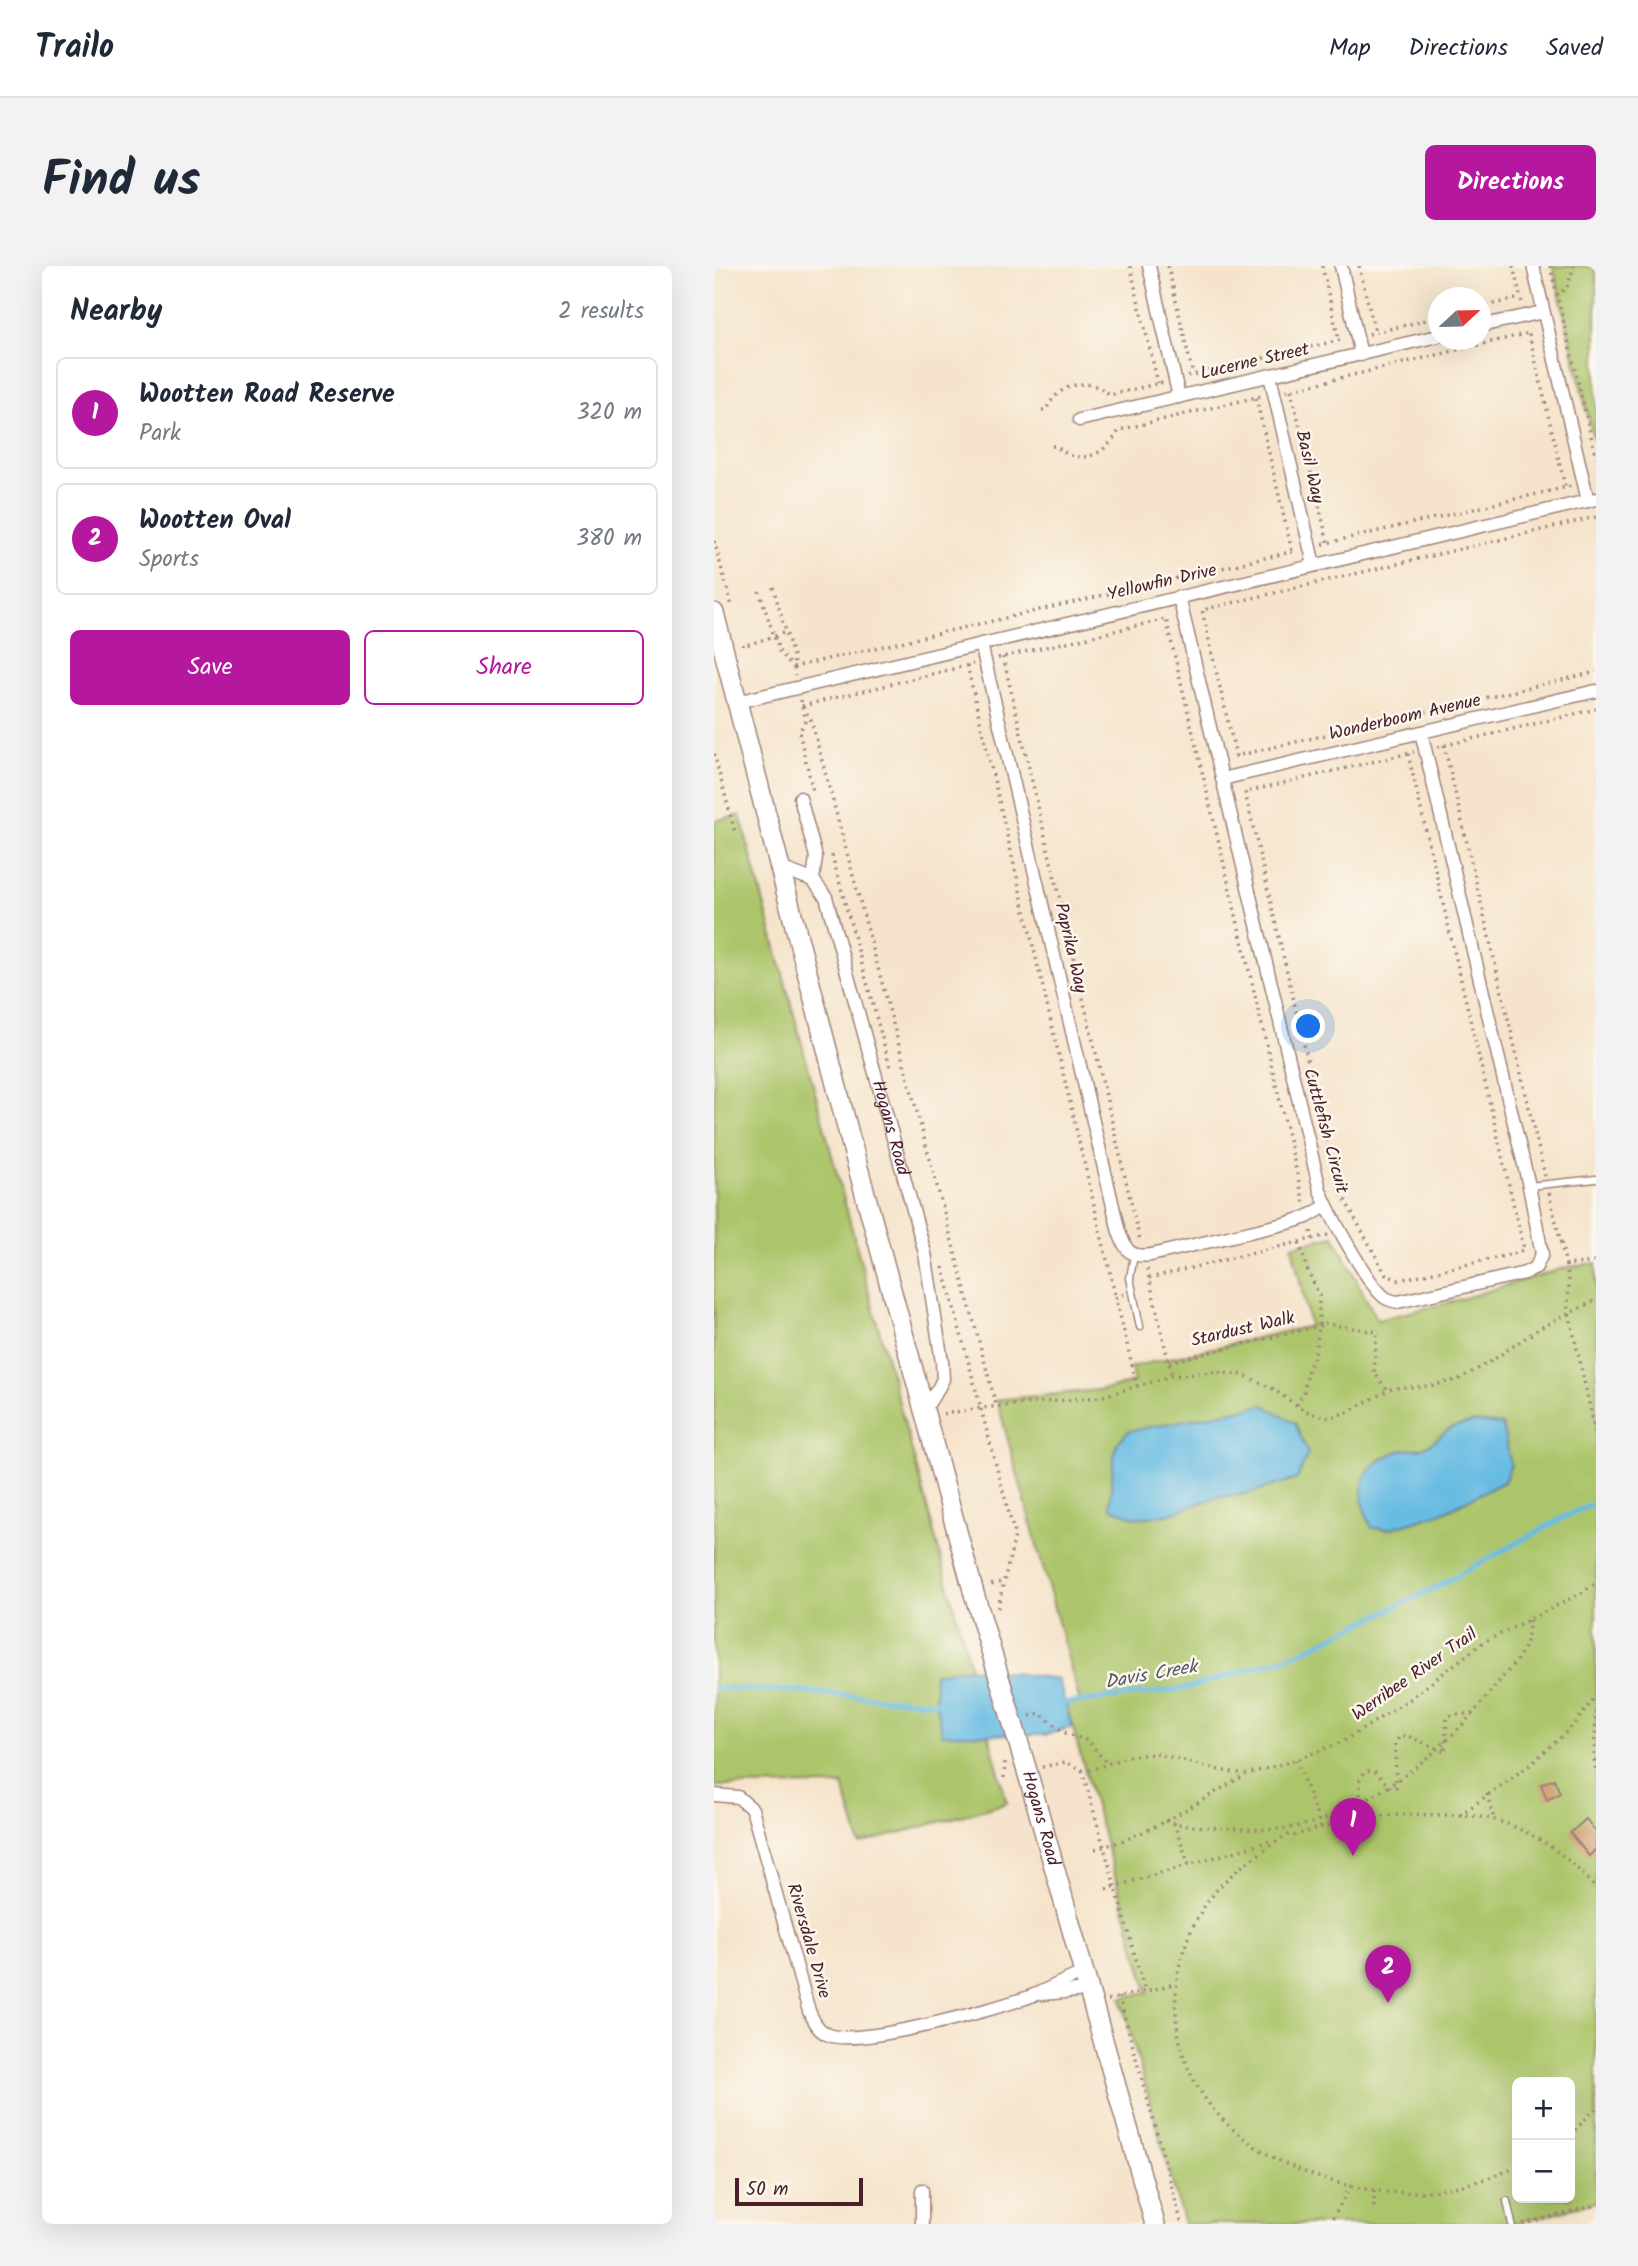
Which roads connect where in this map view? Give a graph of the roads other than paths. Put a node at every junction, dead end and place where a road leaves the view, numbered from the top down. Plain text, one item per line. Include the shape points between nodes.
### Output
1 (1149, 266) edge
2 (1341, 266) edge
3 (1532, 266) edge
4 (1543, 312) junction
5 (1491, 324) edge
6 (1428, 338) edge
7 (1361, 355) junction
8 (1270, 376) junction
9 (1180, 397) junction
10 (1079, 421) dead end
11 (1592, 500) edge
12 (1314, 565) junction
13 (1179, 597) junction
14 (723, 610) edge
15 (981, 644) junction
16 (1596, 691) edge
17 (737, 702) junction
18 (1421, 732) junction
19 (1222, 779) junction
20 (800, 798) dead end
21 (780, 868) junction
22 (813, 880) junction
23 (1596, 1179) edge
24 (1529, 1186) junction
25 (1326, 1206) junction
26 (1139, 1255) junction
27 (1140, 1327) dead end
28 (933, 1413) junction
29 (714, 1795) edge
30 (1088, 1989) junction
31 (922, 2190) dead end
32 (1507, 2201) dead end
33 (922, 2224) edge
34 (1155, 2224) edge
35 (1512, 2224) edge

1 - 9 street
2 - 7 street
3 - 4 street
4 - 5 street
4 - 11 street
6 - 7 street, Lucerne Street
7 - 8 street, Lucerne Street
8 - 9 street, Lucerne Street
8 - 12 street, Basil Way
9 - 10 street, Lucerne Street
11 - 12 street, Yellowfin Drive
12 - 13 street, Yellowfin Drive
13 - 15 street, Yellowfin Drive
13 - 19 street, Cuttlefish Circuit
14 - 17 street, Hogans Road
15 - 17 street, Yellowfin Drive
15 - 26 street, Paprika Way via 1119,1232 1126,1250
16 - 18 street, Wonderboom Avenue
17 - 21 street, Hogans Road
18 - 19 street, Wonderboom Avenue
18 - 24 street
19 - 25 street, Cuttlefish Circuit
20 - 22 street via 816,857
21 - 22 street
21 - 28 street, Hogans Road
22 - 28 street, Hogans Road via 829,904 930,1279 943,1362
23 - 24 lane
24 - 25 street, Cuttlefish Circuit via 1542,1246 1536,1267 1398,1302 1388,1300 1374,1284
25 - 26 street via 1307,1217
26 - 27 lane via 1130,1278
28 - 30 street, Hogans Road, bridge via 973,1590 1034,1769
29 - 30 street, Riversdale Drive via 738,1797 751,1809 809,2011 822,2032 846,2038 908,2030 1034,1995
30 - 34 street, Hogans Road
31 - 33 street
32 - 35 lane

